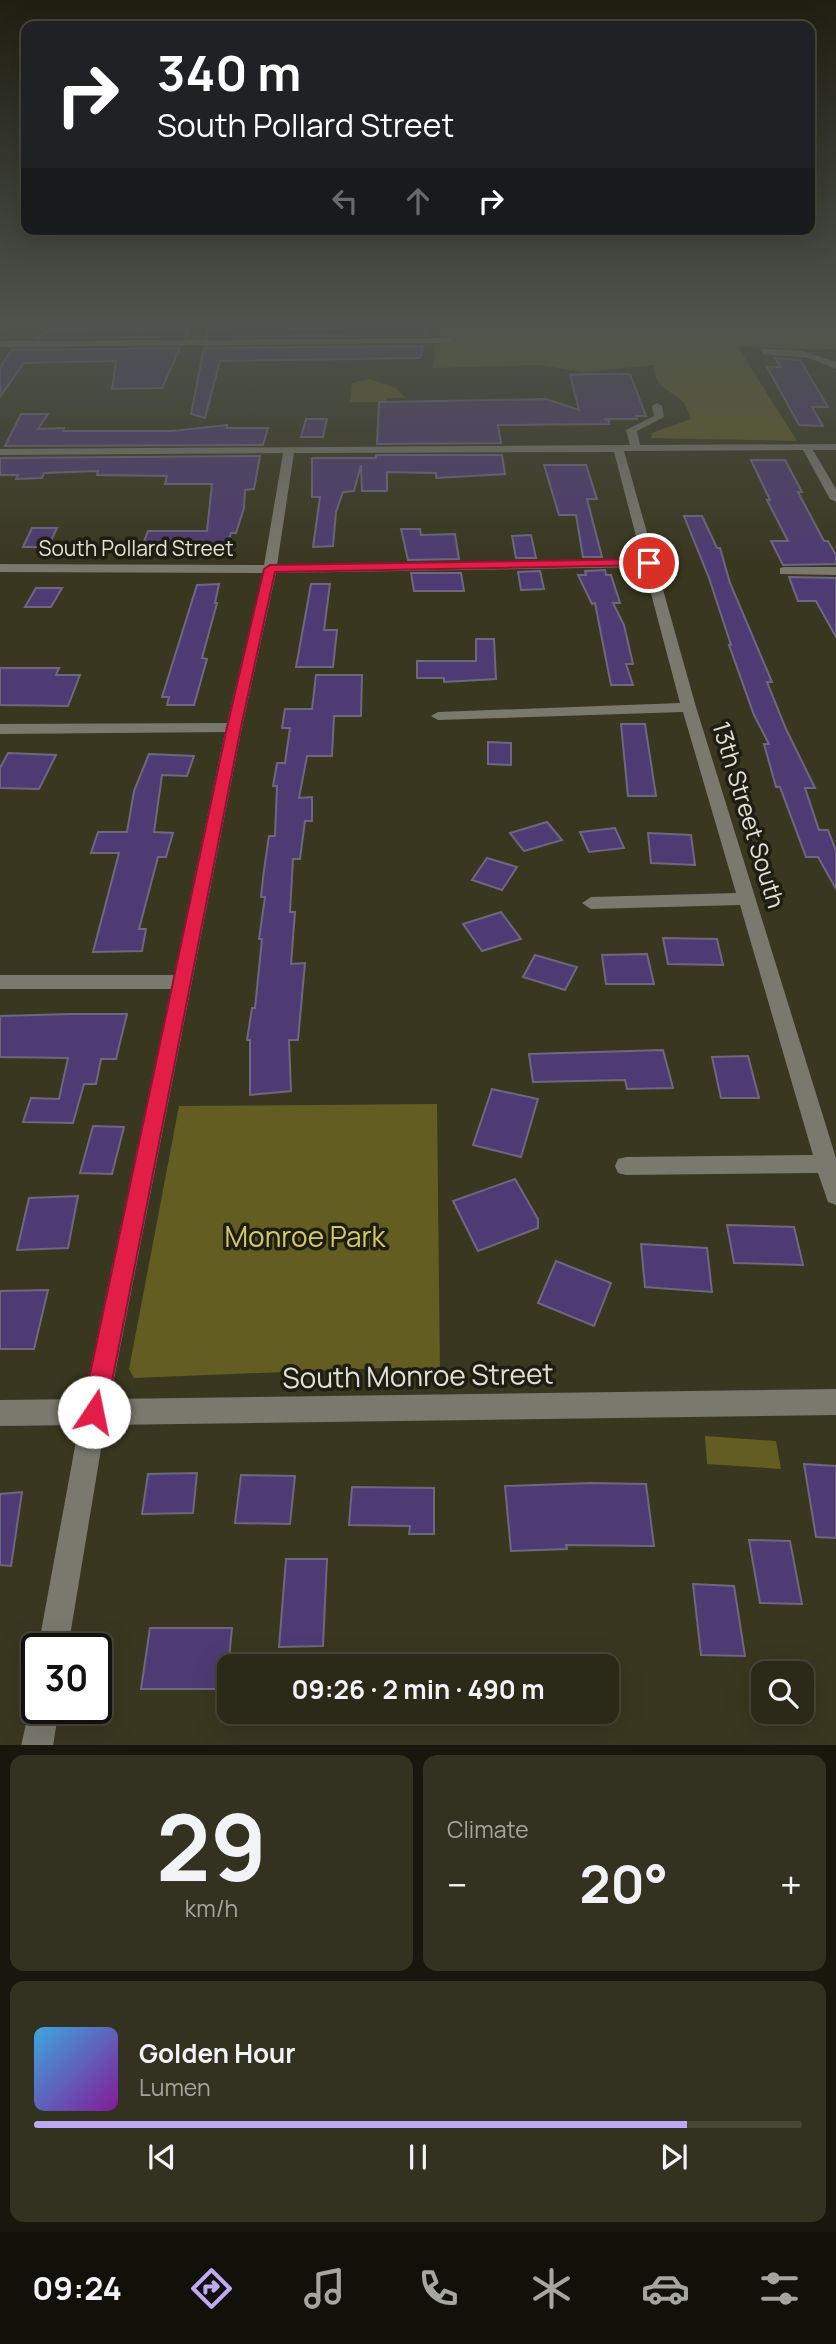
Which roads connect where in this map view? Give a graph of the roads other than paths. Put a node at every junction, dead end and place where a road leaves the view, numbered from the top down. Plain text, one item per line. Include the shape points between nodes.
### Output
1 (657, 406) dead end
2 (636, 447) junction
3 (806, 447) junction
4 (836, 447) edge
5 (618, 448) junction
6 (289, 449) junction
7 (0, 452) edge
8 (836, 499) edge
9 (649, 563) junction
10 (0, 568) edge
11 (270, 569) junction
12 (785, 572) dead end
13 (836, 572) edge
14 (689, 707) junction
15 (438, 716) dead end
16 (234, 727) junction
17 (0, 729) edge
18 (748, 899) junction
19 (591, 903) dead end
20 (0, 982) edge
21 (183, 982) junction
22 (827, 1164) junction
23 (626, 1166) dead end
24 (836, 1195) edge
25 (836, 1402) edge
26 (94, 1412) junction
27 (0, 1413) edge
28 (56, 1633) edge
29 (40, 1724) edge
30 (37, 1745) edge

1 - 2 street via 659,417 631,430
2 - 3 street
2 - 5 street
3 - 4 street
3 - 8 street
5 - 6 street via 357,443
5 - 9 street, 13th Street South
6 - 7 street
6 - 11 street
9 - 11 street, South Pollard Street
9 - 14 street, 13th Street South
10 - 11 street, South Pollard Street
11 - 16 street
12 - 13 street
14 - 15 street
14 - 18 street, 13th Street South
16 - 17 street
16 - 21 street
18 - 19 street
18 - 22 street, 13th Street South
20 - 21 street
21 - 26 street
22 - 23 street
22 - 24 street, 13th Street South
25 - 26 street, South Monroe Street
26 - 27 street, South Monroe Street
26 - 28 street
29 - 30 street

